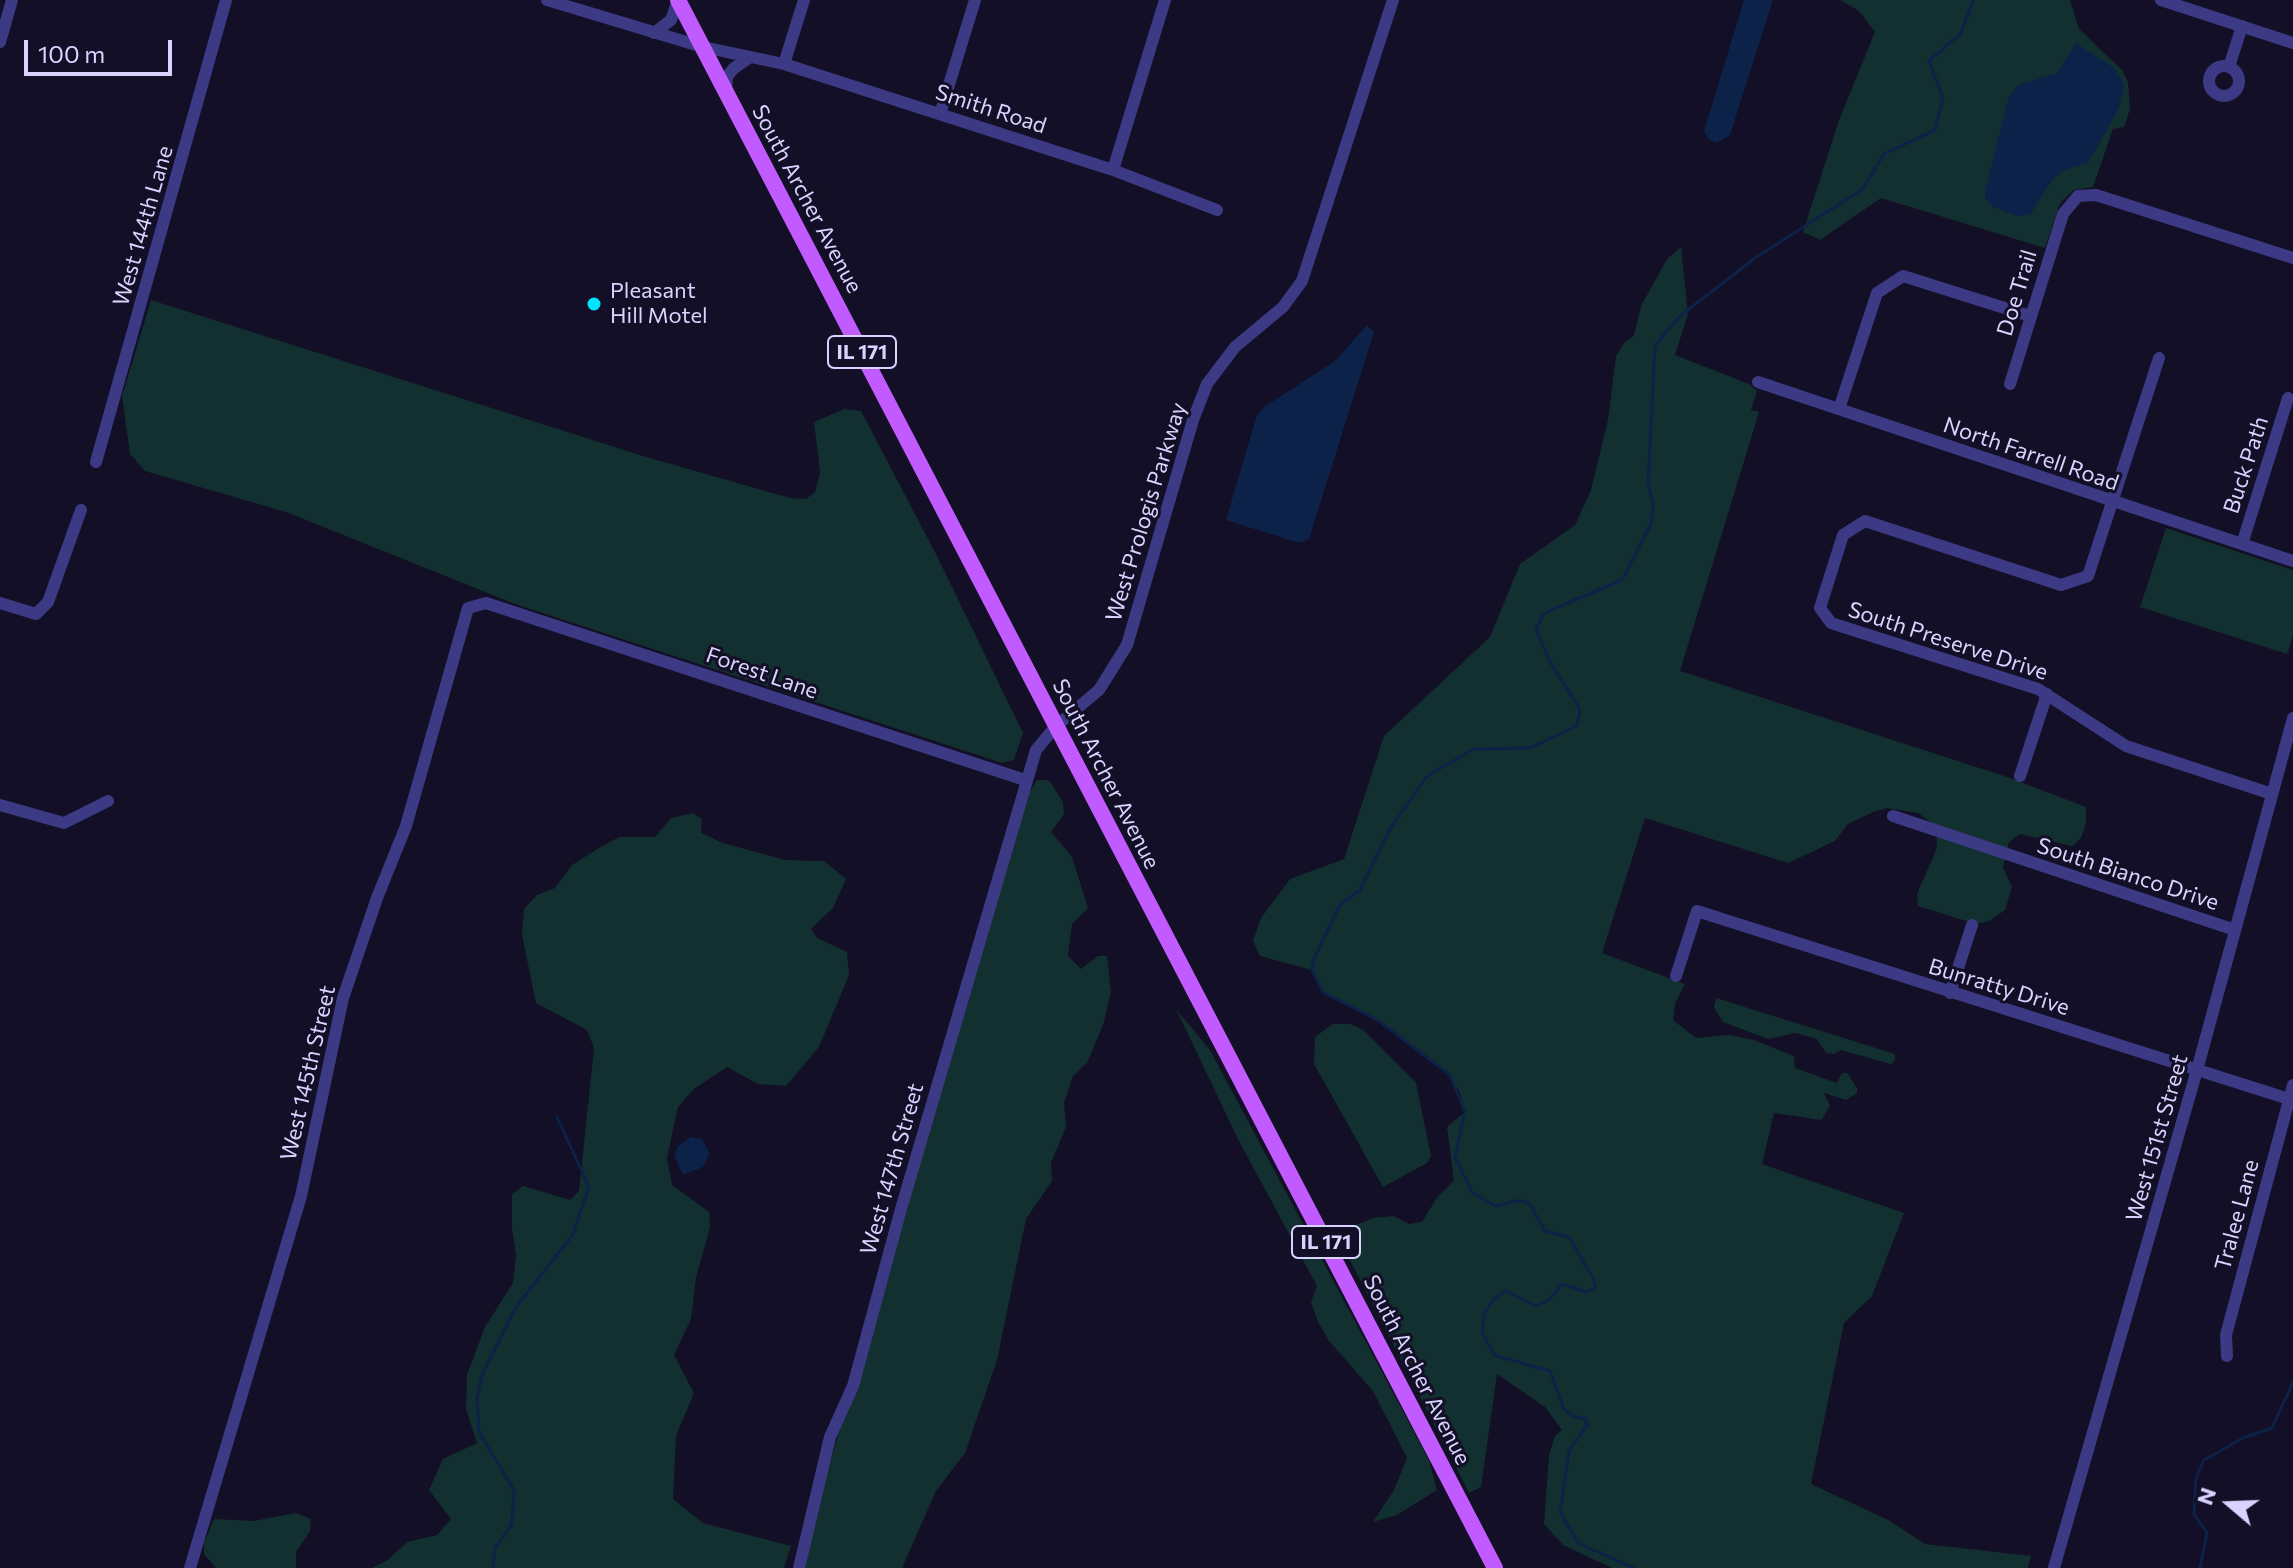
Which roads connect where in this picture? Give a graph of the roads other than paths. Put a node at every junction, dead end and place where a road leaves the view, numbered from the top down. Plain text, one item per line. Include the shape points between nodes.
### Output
1 (12, 0) edge
2 (226, 0) edge
3 (547, 0) edge
4 (678, 0) edge
5 (804, 0) edge
6 (975, 0) edge
7 (1165, 0) edge
8 (1393, 0) edge
9 (2161, 0) edge
10 (2242, 26) junction
11 (654, 33) junction
12 (0, 42) edge
13 (2293, 43) edge
14 (703, 47) junction
15 (750, 57) junction
16 (784, 64) junction
17 (2229, 67) dead end
18 (726, 92) junction
19 (940, 114) junction
20 (1113, 170) junction
21 (1217, 210) dead end
22 (2293, 258) edge
23 (2030, 316) junction
24 (2159, 358) dead end
25 (1758, 382) dead end
26 (2010, 384) dead end
27 (2288, 398) dead end
28 (1839, 409) junction
29 (96, 462) dead end
30 (2111, 503) junction
31 (81, 510) dead end
32 (2242, 544) junction
33 (2293, 561) edge
34 (0, 603) edge
35 (486, 603) joint
36 (2047, 694) junction
37 (2293, 718) edge
38 (1056, 726) junction
39 (2020, 776) dead end
40 (1025, 780) junction
41 (2272, 794) junction
42 (108, 801) dead end
43 (0, 805) edge
44 (1893, 816) dead end
45 (1972, 925) dead end
46 (2235, 930) junction
47 (1676, 976) dead end
48 (1950, 993) junction
49 (2197, 1070) junction
50 (2293, 1085) edge
51 (2289, 1099) junction
52 (2227, 1356) dead end
53 (2056, 1567) edge
54 (190, 1568) edge
55 (799, 1568) edge
56 (1495, 1568) edge

1 - 12 street
2 - 29 street, West 144th Lane
3 - 11 street, Smith Road
4 - 11 street via 671,20
4 - 14 main road, South Archer Avenue / IL 171
5 - 16 street
6 - 19 street
7 - 20 street
8 - 38 street, West Prologis Parkway via 1302,281 1283,307 1235,347 1207,384 1127,645 1099,690
9 - 10 street
10 - 13 street
10 - 17 street
11 - 14 street, Smith Road
14 - 15 street, Smith Road
14 - 18 main road, South Archer Avenue / IL 171
15 - 16 street, Smith Road
15 - 18 street via 733,69
16 - 19 street, Smith Road
18 - 38 main road, South Archer Avenue / IL 171
19 - 20 street, Smith Road
20 - 21 street, Smith Road
22 - 23 street, Doe Trail via 2090,194 2072,200 2063,214
23 - 26 street, Doe Trail
23 - 28 street via 1903,276 1877,293
24 - 30 street
25 - 28 street, North Farrell Road
27 - 32 street, Buck Path
28 - 30 street, North Farrell Road
30 - 32 street, North Farrell Road
30 - 36 street, South Preserve Drive via 2088,576 2061,585 1865,521 1843,535 1820,608 1831,623
31 - 34 street via 48,602 36,614
32 - 33 street, North Farrell Road
35 - 40 street, Forest Lane
35 - 54 street, West 145th Street via 468,608 406,826 343,998 301,1196
36 - 39 street
36 - 41 street, South Preserve Drive via 2126,746
37 - 41 street, West 151st Street
38 - 40 street, West Prologis Parkway via 1038,743
38 - 56 main road, South Archer Avenue / IL 171
40 - 55 street, West 147th Street via 853,1386 824,1458
41 - 46 street, West 151st Street
42 - 43 street via 64,823
44 - 46 street, South Bianco Drive
45 - 48 street
46 - 49 street, West 151st Street
47 - 48 street, Bunratty Drive via 1697,911
48 - 49 street, Bunratty Drive
49 - 51 street, Bunratty Drive
49 - 53 street, West 151st Street
50 - 51 street, Tralee Lane
51 - 52 street, Tralee Lane via 2226,1335

